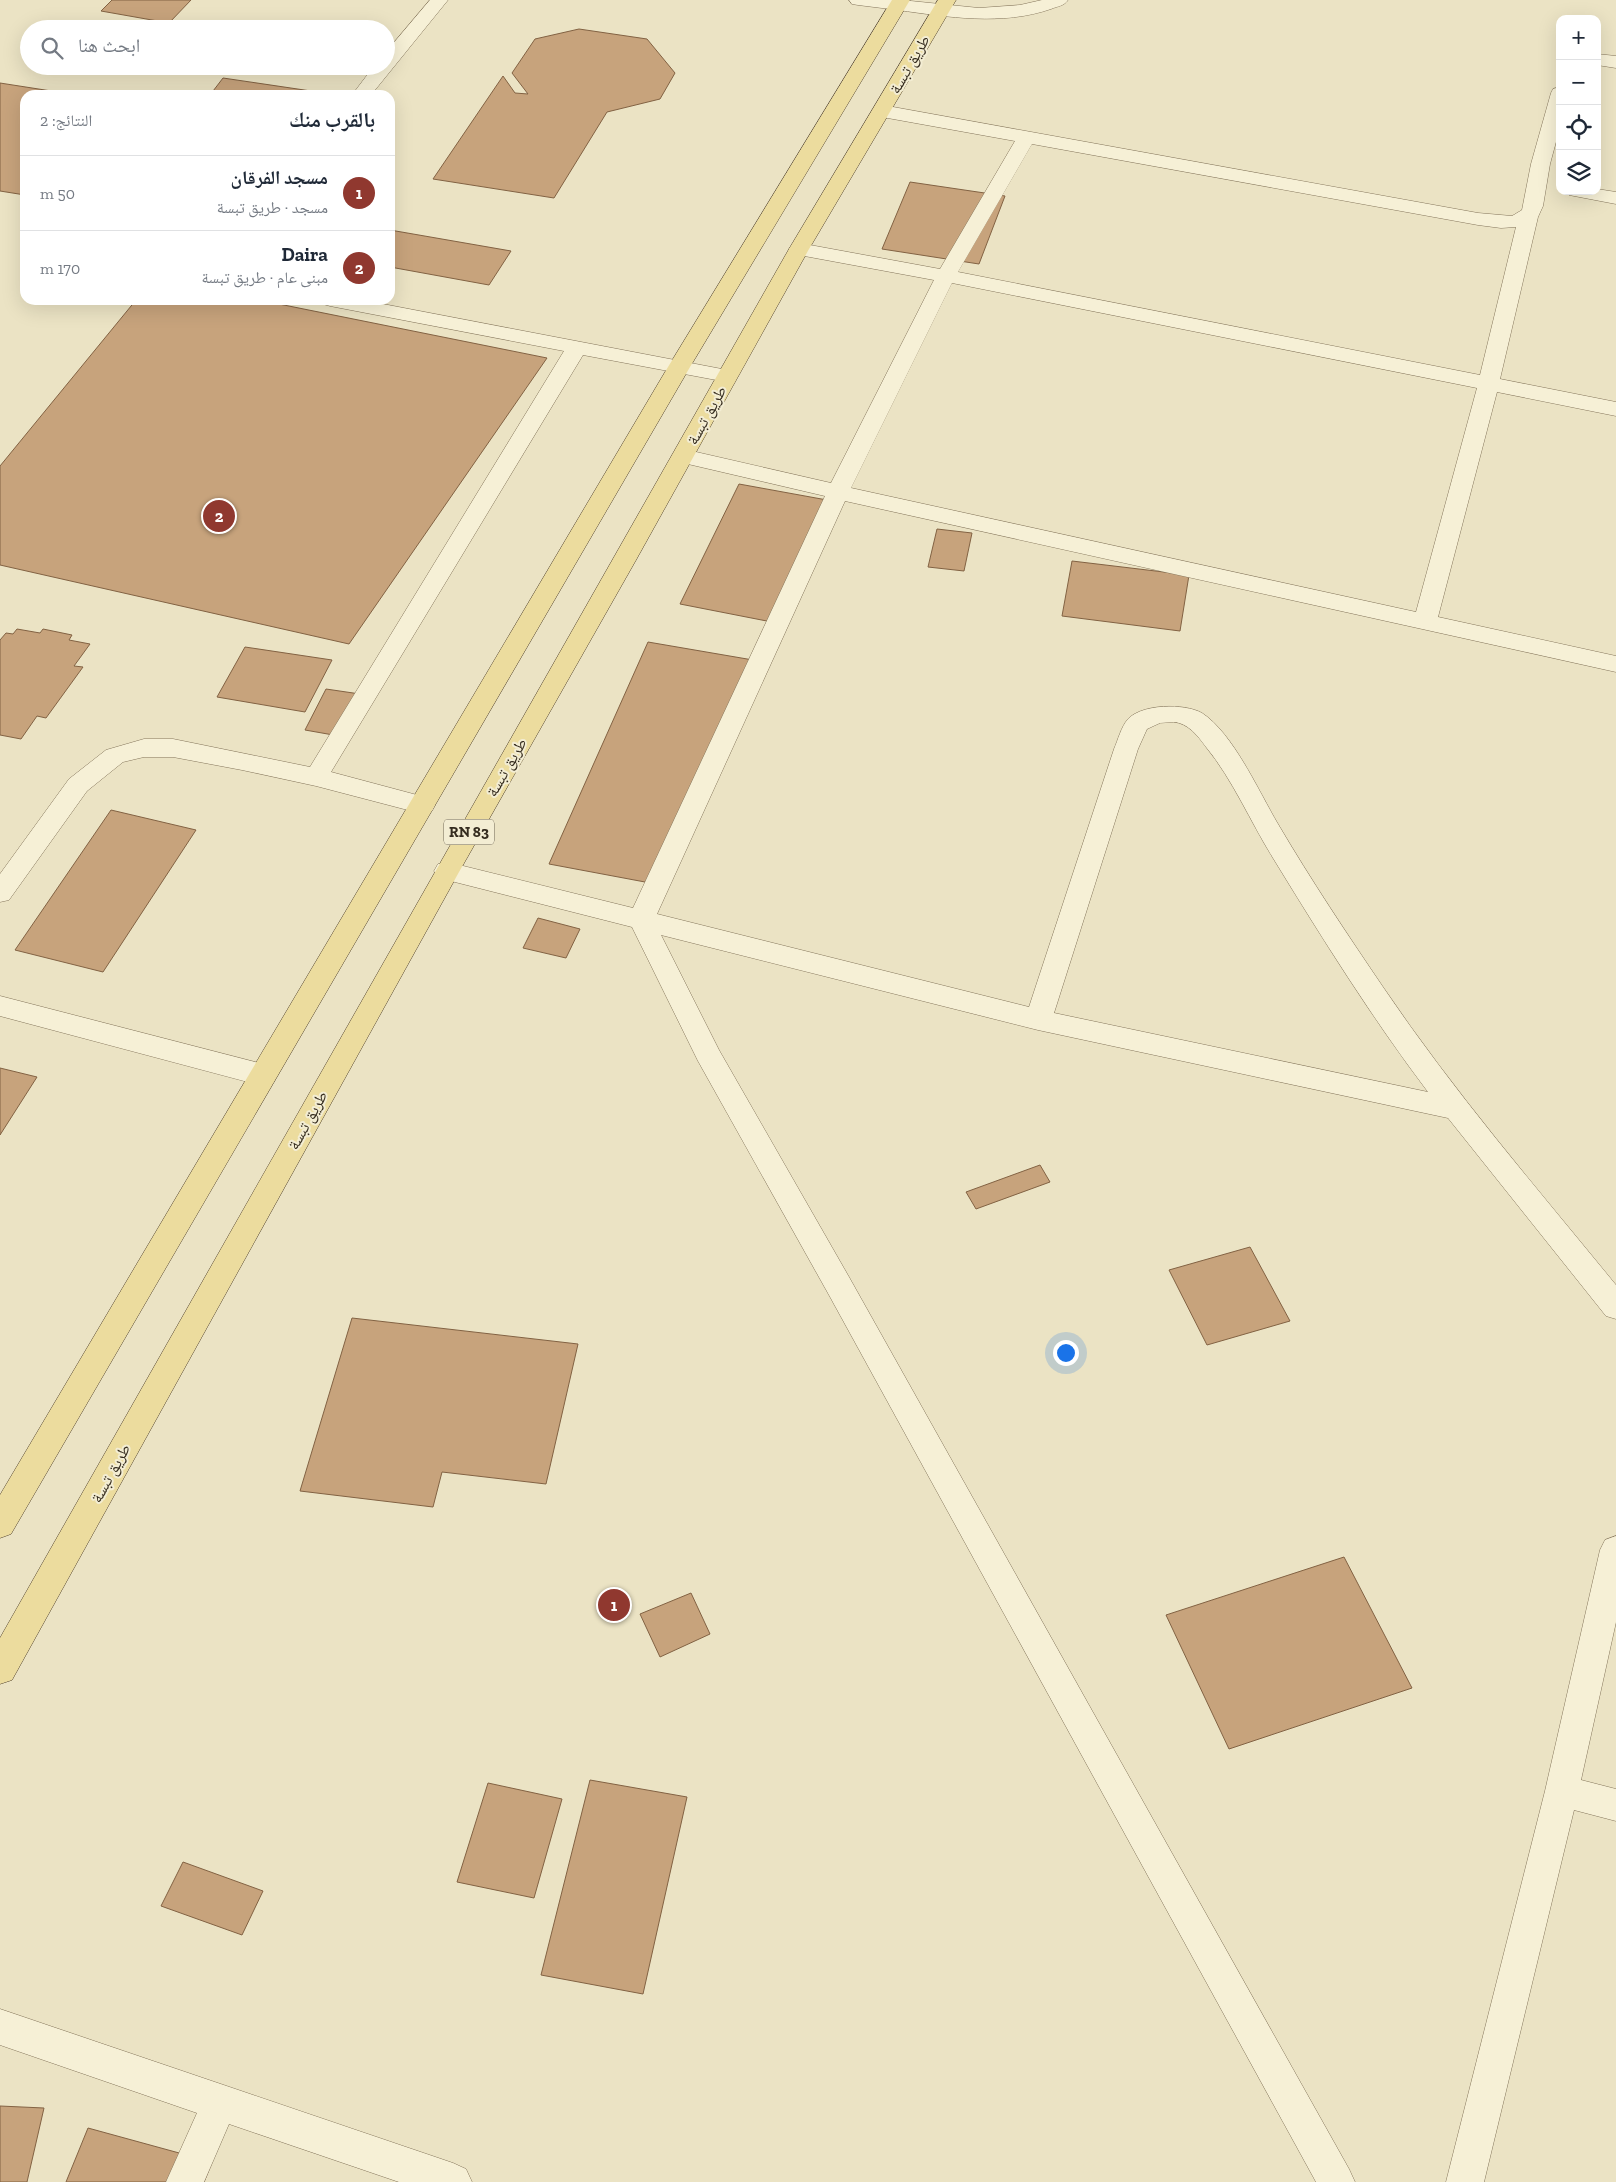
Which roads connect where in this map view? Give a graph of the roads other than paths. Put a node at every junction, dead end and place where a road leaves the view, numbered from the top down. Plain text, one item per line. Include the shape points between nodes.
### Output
1 (439, 0) edge
2 (858, 0) edge
3 (1059, 0) edge
4 (899, 2) edge
5 (944, 5) edge
6 (395, 53) edge
7 (1601, 60) edge
8 (1616, 62) edge
9 (377, 75) edge
10 (365, 90) edge
11 (1558, 105) edge
12 (882, 111) junction
13 (1027, 137) junction
14 (1599, 195) edge
15 (1616, 198) edge
16 (1528, 217) junction
17 (799, 249) junction
18 (946, 276) junction
19 (357, 305) edge
20 (578, 346) junction
21 (679, 367) junction
22 (727, 376) junction
23 (1488, 385) junction
24 (1616, 410) edge
25 (683, 456) junction
26 (838, 492) junction
27 (1425, 622) junction
28 (1605, 662) edge
29 (1616, 684) edge
30 (316, 776) junction
31 (423, 805) junction
32 (447, 871) junction
33 (0, 893) edge
34 (641, 920) junction
35 (0, 1006) edge
36 (1038, 1020) junction
37 (263, 1075) junction
38 (1455, 1109) junction
39 (1616, 1307) edge
40 (0, 1524) edge
41 (1616, 1550) edge
42 (0, 1669) edge
43 (1562, 1791) junction
44 (1616, 1805) edge
45 (0, 2027) edge
46 (220, 2102) junction
47 (185, 2182) edge
48 (453, 2182) edge
49 (1336, 2182) edge
50 (1465, 2182) edge

1 - 6 street
2 - 4 street
3 - 5 street via 1008,12
4 - 5 street
4 - 21 main road
5 - 12 main road, طريق تبسة / RN 83
7 - 8 street
9 - 10 street
11 - 16 street via 1544,186
12 - 13 street
12 - 17 main road, طريق تبسة / RN 83
13 - 16 street via 1480,220 1515,222
13 - 18 street
14 - 15 street
16 - 23 street
17 - 18 street
17 - 22 main road, طريق تبسة / RN 83
18 - 23 street
18 - 26 street
19 - 20 street
20 - 21 street
20 - 30 street
21 - 22 street
21 - 31 main road
22 - 25 main road, طريق تبسة / RN 83
23 - 24 street
23 - 27 street
25 - 26 street
25 - 32 main road, طريق تبسة / RN 83
26 - 27 street
26 - 34 street
27 - 28 street
28 - 29 street
30 - 31 street
30 - 33 street via 173,748 144,748 116,756 78,785
31 - 37 main road
32 - 34 street
32 - 42 main road, طريق تبسة / RN 83
34 - 36 street
34 - 49 street via 708,1054
35 - 37 street
36 - 38 street
36 - 38 street via 1136,724 1157,714 1178,714 1194,719 1213,736 1289,864
37 - 40 main road
38 - 39 street
41 - 43 street
43 - 44 street
43 - 50 street
45 - 46 street
46 - 47 street
46 - 48 street

